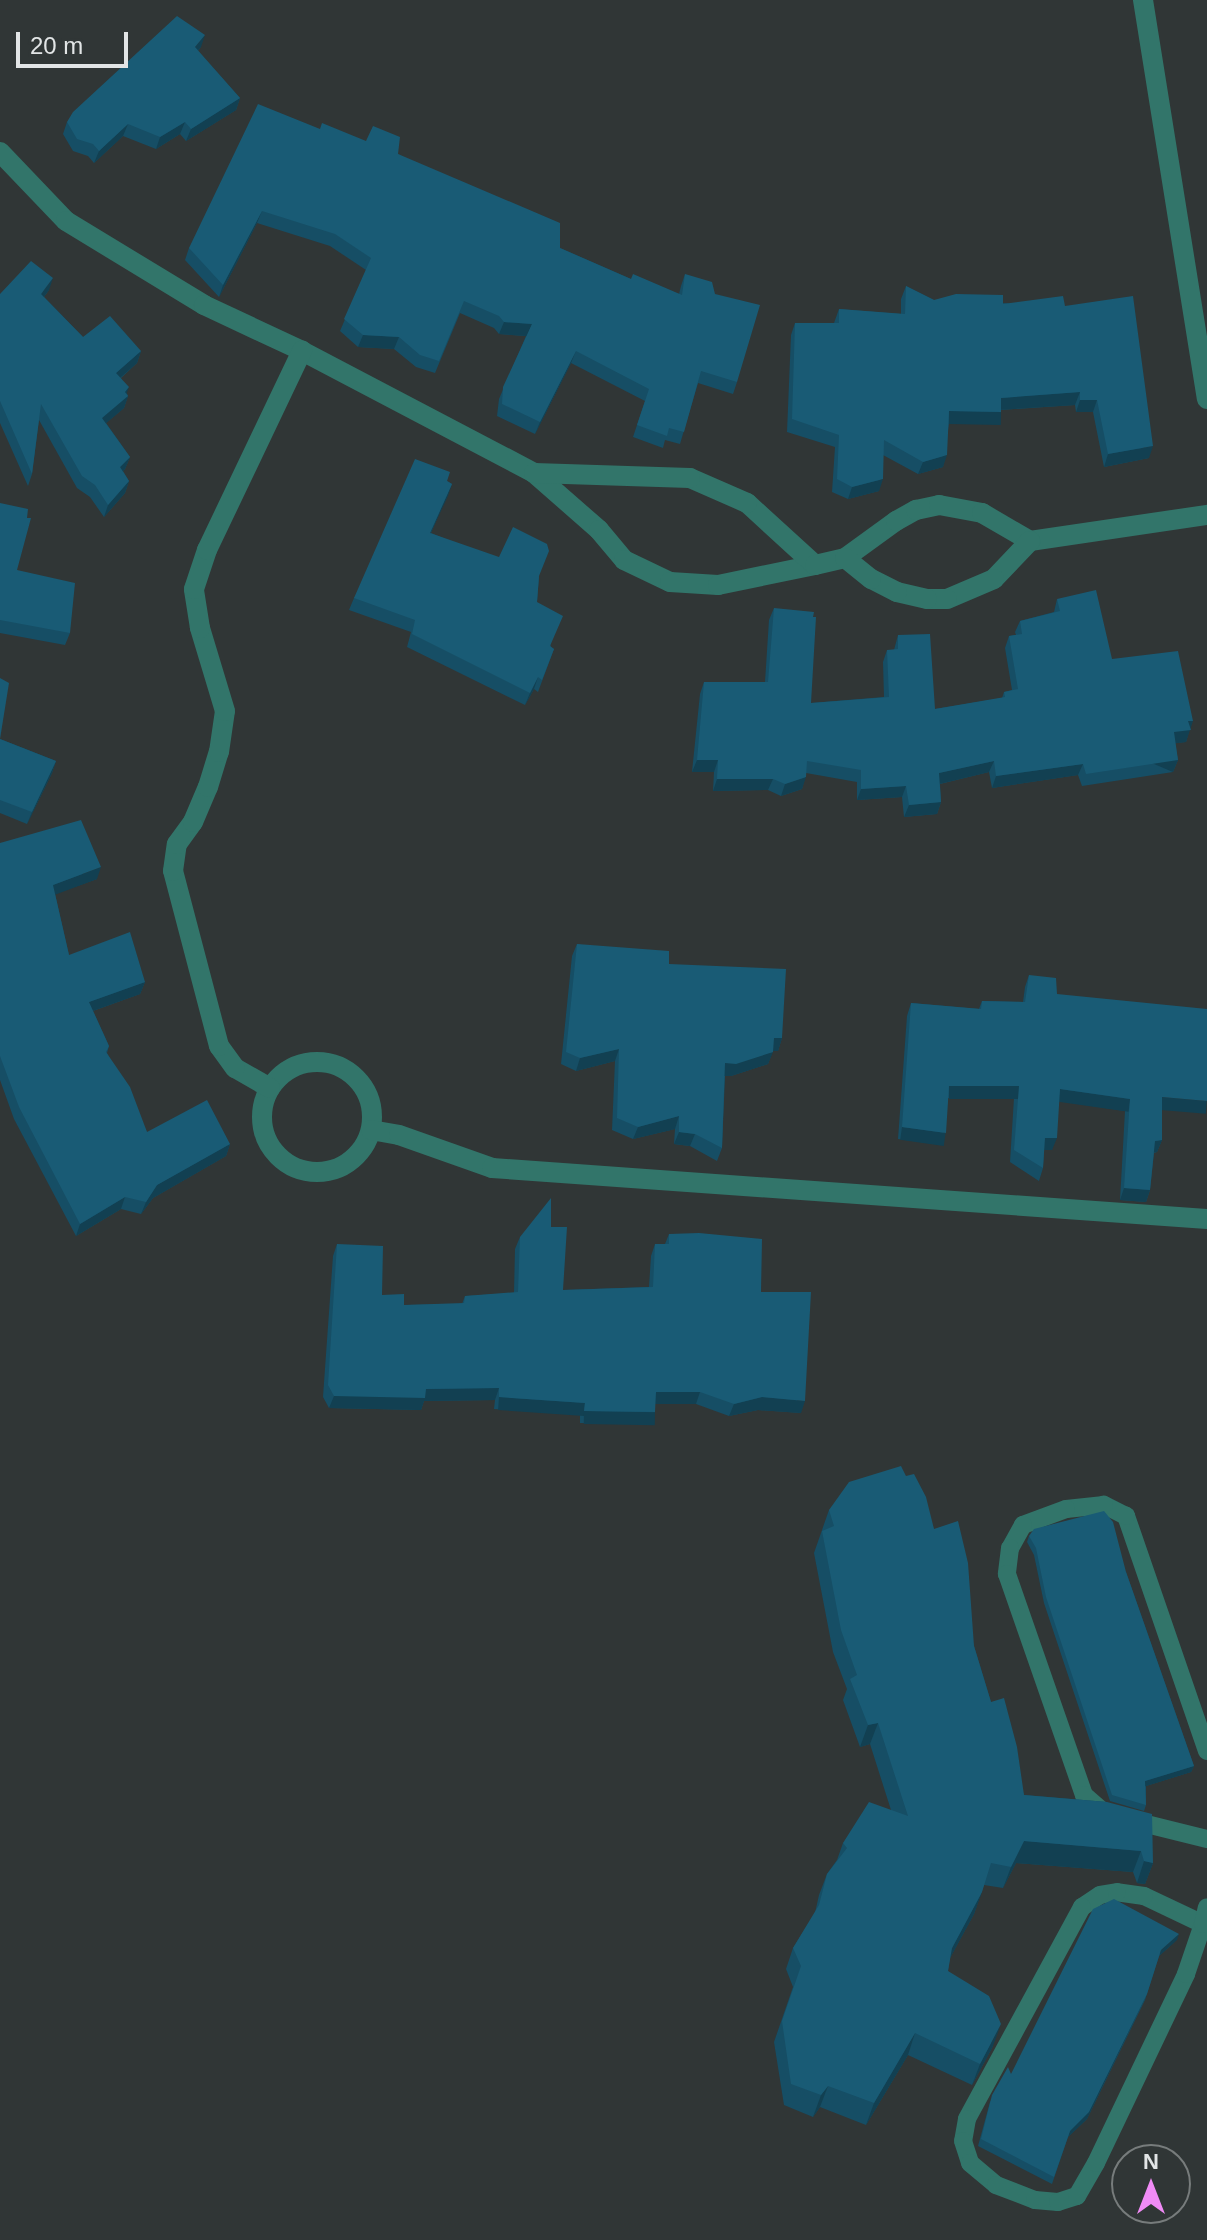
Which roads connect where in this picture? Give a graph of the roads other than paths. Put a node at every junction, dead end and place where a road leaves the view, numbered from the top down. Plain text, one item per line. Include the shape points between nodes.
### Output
1 (1143, 0) edge
2 (0, 152) edge
3 (302, 351) junction
4 (1207, 399) edge
5 (534, 473) junction
6 (1207, 515) edge
7 (1030, 541) junction
8 (845, 558) junction
9 (815, 565) junction
10 (270, 1088) junction
11 (371, 1130) junction
12 (1207, 1219) edge
13 (1207, 1751) edge
14 (1207, 1839) edge
15 (1205, 1915) edge

1 - 4 street
2 - 3 street via 66,221 204,305
3 - 5 street
3 - 10 street via 207,550 194,589 225,711 208,787 177,844 173,871 219,1046 235,1068
5 - 9 street via 690,478 747,503
5 - 9 street via 599,530 624,560 670,582 718,585
6 - 7 street
7 - 8 street via 982,513 939,505 896,521
7 - 8 street via 994,579 947,599 897,592
8 - 9 street
10 - 11 street via 297,1066 333,1064 362,1084 370,1101
10 - 11 street via 263,1106 267,1141 293,1166 311,1172 346,1164 360,1152
11 - 12 street via 492,1168
13 - 14 lane via 1126,1516 1104,1505 1066,1509 1023,1525 1010,1548 1007,1574 1084,1795 1106,1814
15 - 15 lane via 1186,1974 1077,2196 1058,2202 1035,2200 996,2185 970,2163 963,2141 967,2119 1082,1907 1117,1892

